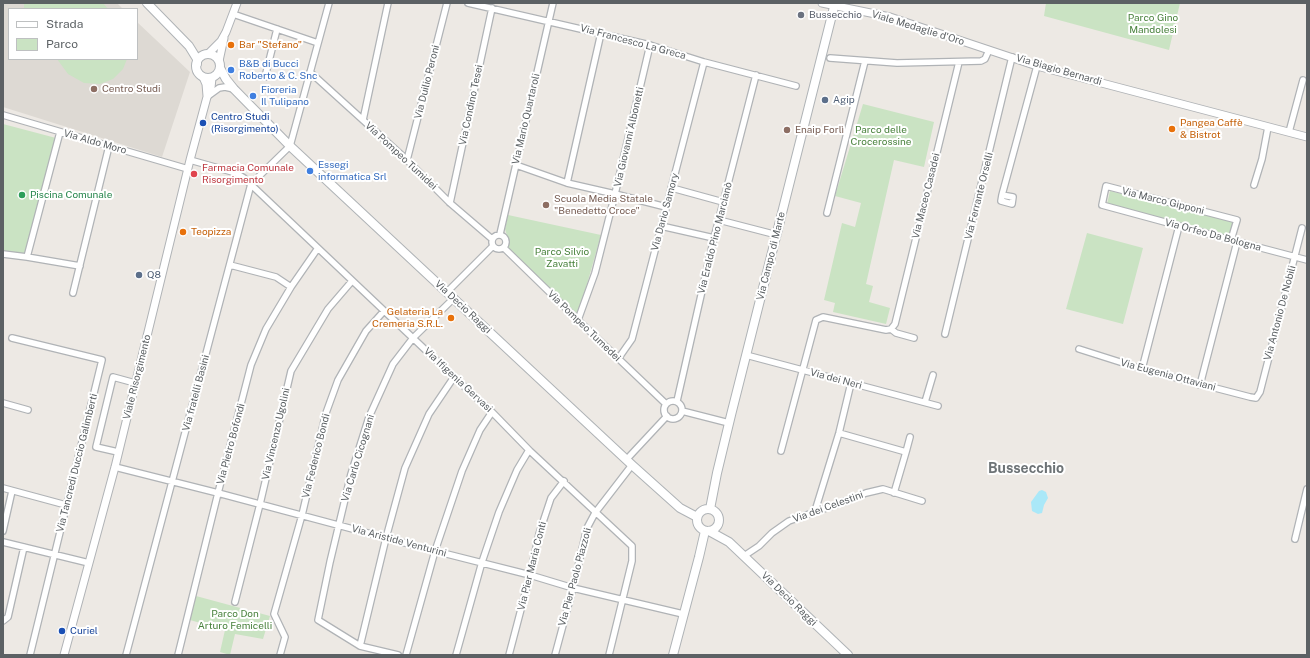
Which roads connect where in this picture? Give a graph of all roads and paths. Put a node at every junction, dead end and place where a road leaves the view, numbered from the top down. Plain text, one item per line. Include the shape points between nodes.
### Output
1 (147, 3) edge
2 (237, 3) edge
3 (329, 3) edge
4 (388, 3) edge
5 (447, 3) edge
6 (468, 3) edge
7 (553, 3) edge
8 (822, 3) edge
9 (835, 4) edge
10 (492, 8) junction
11 (233, 14) junction
12 (548, 21) junction
13 (277, 29) junction
14 (226, 32) junction
15 (601, 33) junction
16 (318, 44) junction
17 (650, 45) junction
18 (189, 46) junction
19 (989, 50) junction
20 (208, 54) junction
21 (1012, 57) junction
22 (830, 58) dead end
23 (865, 61) junction
24 (704, 62) junction
25 (959, 62) junction
26 (196, 64) junction
27 (220, 65) junction
28 (1037, 66) junction
29 (310, 72) junction
30 (756, 75) junction
31 (203, 77) junction
32 (214, 77) junction
33 (265, 77) dead end
34 (1302, 80) dead end
35 (796, 86) dead end
36 (234, 89) junction
37 (207, 98) junction
38 (3, 115) edge
39 (363, 120) junction
40 (1268, 126) junction
41 (60, 132) junction
42 (1289, 132) junction
43 (1307, 137) edge
44 (109, 146) junction
45 (290, 146) junction
46 (190, 160) junction
47 (407, 160) junction
48 (516, 165) junction
49 (188, 169) junction
50 (567, 183) junction
51 (251, 184) junction
52 (1254, 185) dead end
53 (672, 188) junction
54 (616, 194) junction
55 (1002, 195) dead end
56 (724, 202) junction
57 (450, 203) junction
58 (666, 207) junction
59 (1120, 210) joint
60 (827, 213) dead end
61 (719, 220) junction
62 (662, 226) junction
63 (1179, 226) junction
64 (1302, 228) dead end
65 (500, 234) junction
66 (777, 235) junction
67 (714, 238) junction
68 (492, 240) junction
69 (1234, 241) junction
70 (493, 246) junction
71 (318, 248) junction
72 (504, 248) junction
73 (3, 254) edge
74 (27, 257) junction
75 (1295, 257) junction
76 (1307, 260) edge
77 (230, 265) junction
78 (80, 266) junction
79 (352, 281) junction
80 (291, 287) junction
81 (447, 292) junction
82 (73, 293) dead end
83 (454, 298) junction
84 (384, 311) junction
85 (578, 320) junction
86 (891, 330) junction
87 (945, 334) dead end
88 (12, 338) dead end
89 (412, 338) junction
90 (914, 338) dead end
91 (1079, 349) dead end
92 (746, 355) junction
93 (618, 358) junction
94 (1142, 369) junction
95 (803, 370) junction
96 (933, 375) dead end
97 (454, 377) junction
98 (135, 382) junction
99 (851, 383) junction
100 (1200, 385) junction
101 (1256, 398) joint
102 (677, 401) junction
103 (925, 402) junction
104 (3, 403) edge
105 (666, 404) junction
106 (938, 406) dead end
107 (28, 410) dead end
108 (682, 411) junction
109 (492, 412) junction
110 (667, 416) junction
111 (730, 423) junction
112 (839, 433) junction
113 (910, 437) dead end
114 (529, 450) junction
115 (781, 451) dead end
116 (118, 452) junction
117 (906, 452) junction
118 (629, 462) junction
119 (115, 467) junction
120 (564, 481) junction
121 (172, 482) junction
122 (3, 488) edge
123 (1307, 488) edge
124 (12, 491) junction
125 (218, 493) junction
126 (894, 493) junction
127 (922, 500) dead end
128 (260, 504) junction
129 (66, 505) junction
130 (710, 509) junction
131 (815, 511) junction
132 (595, 513) junction
133 (302, 515) junction
134 (697, 518) junction
135 (720, 520) junction
136 (338, 526) junction
137 (3, 531) edge
138 (707, 531) junction
139 (386, 538) junction
140 (1295, 539) dead end
141 (3, 542) edge
142 (729, 542) junction
143 (24, 547) junction
144 (435, 551) junction
145 (55, 554) junction
146 (744, 556) junction
147 (482, 562) junction
148 (90, 563) junction
149 (530, 575) junction
150 (573, 588) junction
151 (622, 600) junction
152 (235, 602) dead end
153 (683, 614) junction
154 (3, 621) edge
155 (360, 646) junction
156 (30, 655) edge
157 (64, 655) edge
158 (126, 655) edge
159 (178, 655) edge
160 (280, 655) edge
161 (398, 655) edge
162 (406, 655) edge
163 (456, 655) edge
164 (509, 655) edge
165 (555, 655) edge
166 (609, 655) edge
167 (672, 655) edge
168 (848, 655) edge

1 - 18 main road, Via Decio Raggi
2 - 11 street
3 - 16 street
4 - 39 street
5 - 47 street, Via Duilio Peroni
6 - 10 street, Via Francesco La Greca
7 - 12 street, Via Mario Quartaroli
8 - 9 street, Viale Medaglie d'Oro
9 - 19 street, Viale Medaglie d'Oro via 890,17
9 - 66 main road, Via Campo di Marte
10 - 12 street, Via Francesco La Greca
10 - 57 street, Via Condino Tesei
11 - 13 street
11 - 14 street
12 - 15 street, Via Francesco La Greca
12 - 48 street, Via Mario Quartaroli
13 - 16 street
13 - 33 street
14 - 20 street via 218,45
14 - 27 street
15 - 17 street, Via Francesco La Greca
15 - 50 street
16 - 29 street
17 - 24 street, Via Francesco La Greca
17 - 54 street, Via Giovanni Albonetti
18 - 20 main road, Via Decio Raggi
18 - 26 main road, Via Decio Raggi
19 - 21 street, Via Biagio Bernardi
19 - 25 street via 983,60
20 - 26 main road via 200,58
20 - 27 main road, Via Decio Raggi via 216,57
21 - 28 street, Via Biagio Bernardi
21 - 87 street, Via Ferrante Orselli
22 - 23 street
23 - 25 street via 908,64
23 - 60 street
24 - 30 street, Via Francesco La Greca
24 - 53 street, Via Dario Samory
25 - 86 street, Via Maceo Casadei via 895,324
26 - 31 main road, Via Decio Raggi via 198,72
27 - 32 main road
27 - 36 main road, Via Decio Raggi
28 - 40 street, Via Biagio Bernardi
28 - 55 street
29 - 39 street, Via Pompeo Tumidei
29 - 45 street
30 - 35 street, Via Francesco La Greca
30 - 56 street, Via Eraldo Pino Marcianò
31 - 32 main road, Via Decio Raggi
31 - 37 street, Viale Risorgimento
32 - 36 main road, Via Decio Raggi
32 - 37 street, Viale Risorgimento
34 - 42 street
36 - 37 street via 219,88
36 - 45 main road, Via Decio Raggi
37 - 46 street, Viale Risorgimento
38 - 41 street, Via Aldo Moro
39 - 47 street, Via Pompeo Tumidei
40 - 42 street, Via Biagio Bernardi
40 - 52 street
41 - 44 street, Via Aldo Moro
41 - 74 street
42 - 43 street, Via Biagio Bernardi
44 - 49 street, Via Aldo Moro
44 - 78 street
45 - 51 street
45 - 81 main road, Via Decio Raggi
46 - 49 street, Viale Risorgimento
46 - 51 street, Via Ifigenia Gervasi via 236,173
47 - 57 street, Via Pompeo Tumidei
48 - 50 street
48 - 65 street, Via Mario Quartaroli
49 - 98 street, Viale Risorgimento
50 - 54 street
51 - 71 street, Via Ifigenia Gervasi
51 - 77 street, Via fratelli Basini
53 - 56 street
53 - 58 street, Via Dario Samory
54 - 58 street
54 - 85 street, Via Giovanni Albonetti via 595,273
56 - 61 street, Via Eraldo Pino Marcianò
57 - 68 street, Via Pompeo Tumidei
58 - 62 street, Via Dario Samory
59 - 63 street, Via Orfeo Da Bologna
59 - 69 street, Via Marco Gipponi via 1102,205 1106,186 1237,220
61 - 66 street
61 - 67 street, Via Eraldo Pino Marcianò
62 - 67 street
62 - 93 street, Via Dario Samory via 632,339
63 - 69 street, Via Orfeo Da Bologna
63 - 94 street
64 - 75 street, Via Antonio De Nobili
65 - 68 street
65 - 72 street via 506,239
66 - 92 main road, Via Campo di Marte
67 - 102 street, Via Eraldo Pino Marcianò
68 - 70 street
69 - 75 street, Via Orfeo Da Bologna
69 - 100 street, Via Marco Gipponi
70 - 72 street
70 - 81 street
71 - 79 street, Via Ifigenia Gervasi
71 - 80 street, Via Pietro Bofondi
72 - 85 street, Via Pompeo Tumedei
73 - 74 street
74 - 78 street
75 - 76 street, Via Orfeo Da Bologna
75 - 101 street, Via Antonio De Nobili via 1260,392
77 - 80 street via 276,277
77 - 121 street, Via fratelli Basini
78 - 82 street
79 - 84 street, Via Ifigenia Gervasi
79 - 128 street, Via Vincenzo Ugolini via 328,309 291,371
80 - 125 street, Via Pietro Bofondi via 266,329 251,365
81 - 83 main road, Via Decio Raggi
83 - 89 street, Via Carlo Cicognani
83 - 118 main road, Via Decio Raggi
84 - 89 street, Via Ifigenia Gervasi
84 - 133 street, Via Federico Bondi via 366,331 338,380 326,412
85 - 93 street, Via Pompeo Tumedei
86 - 90 street
86 - 95 street via 823,317 816,320
88 - 129 street, Via Tancredi Duccio Galimberti via 102,360
89 - 97 street, Via Ifigenia Gervasi
89 - 136 street, Via Carlo Cicognani via 393,364 369,417
91 - 94 street, Via Eugenia Ottaviani
92 - 95 street, Via dei Neri
92 - 111 main road, Via Campo di Marte
93 - 105 street, Via Pompeo Tumedei
94 - 100 street, Via Eugenia Ottaviani
95 - 99 street, Via dei Neri
95 - 115 street
96 - 103 street
97 - 109 street, Via Ifigenia Gervasi
97 - 139 street via 430,414 405,468
98 - 116 street, Viale Risorgimento
98 - 116 street via 113,377 96,447
99 - 103 street, Via dei Neri
99 - 112 street
100 - 101 street, Via Eugenia Ottaviani
102 - 105 street
102 - 108 street
103 - 106 street, Via dei Neri
104 - 107 street
105 - 110 street via 664,408
108 - 110 street via 680,416 674,419
108 - 111 street
109 - 114 street, Via Ifigenia Gervasi
109 - 144 street via 480,430 462,471
110 - 118 street
111 - 130 main road, Via Campo di Marte
112 - 117 street
112 - 131 street
113 - 117 street
114 - 120 street, Via Ifigenia Gervasi
114 - 147 street via 507,490
116 - 119 street, Viale Risorgimento
117 - 126 street
118 - 132 street, Via Pier Paolo Piazzoli
118 - 134 main road, Via Decio Raggi via 680,508
119 - 121 street, Via Aristide Venturini
119 - 148 street, Viale Risorgimento
120 - 132 street, Via Ifigenia Gervasi
120 - 149 street, Via Pier Maria Conti via 551,498 539,534
121 - 125 street, Via Aristide Venturini
121 - 158 street, Via fratelli Basini
122 - 124 street
123 - 140 street
124 - 129 street
124 - 137 street
125 - 128 street, Via Aristide Venturini
125 - 159 street, Via Pietro Bofondi
126 - 127 street, Via dei Celestini
126 - 131 street, Via dei Celestini via 883,489
128 - 133 street, Via Aristide Venturini
128 - 152 street, Via Vincenzo Ugolini
129 - 145 street, Via Tancredi Duccio Galimberti
130 - 134 main road via 704,510
130 - 135 main road via 716,512
131 - 146 street, Via dei Celestini via 789,521
132 - 150 street, Via Pier Paolo Piazzoli via 587,528
132 - 151 street, Via Ifigenia Gervasi via 632,546 632,560
133 - 136 street, Via Aristide Venturini
133 - 160 street, Via Federico Bondi via 274,614 285,637
134 - 138 main road via 698,524
135 - 138 main road via 718,526
135 - 142 main road, Via Decio Raggi
136 - 139 street, Via Aristide Venturini
136 - 155 street, Via Carlo Cicognani via 318,620
138 - 142 main road, Via Decio Raggi
138 - 153 main road
139 - 144 street, Via Aristide Venturini
139 - 155 street
141 - 143 street
142 - 146 main road, Via Decio Raggi
143 - 145 street
143 - 154 street via 8,617
144 - 147 street, Via Aristide Venturini
144 - 162 street
145 - 148 street
145 - 156 street, Via Tancredi Duccio Galimberti
146 - 168 main road, Via Decio Raggi
147 - 149 street, Via Aristide Venturini
147 - 163 street
148 - 157 street, Viale Risorgimento
149 - 150 street, Via Aristide Venturini
149 - 164 street, Via Pier Maria Conti
150 - 151 street, Via Aristide Venturini
150 - 165 street, Via Pier Paolo Piazzoli
151 - 153 street, Via Aristide Venturini
151 - 166 street, Via Ifigenia Gervasi
153 - 167 main road
155 - 161 street

